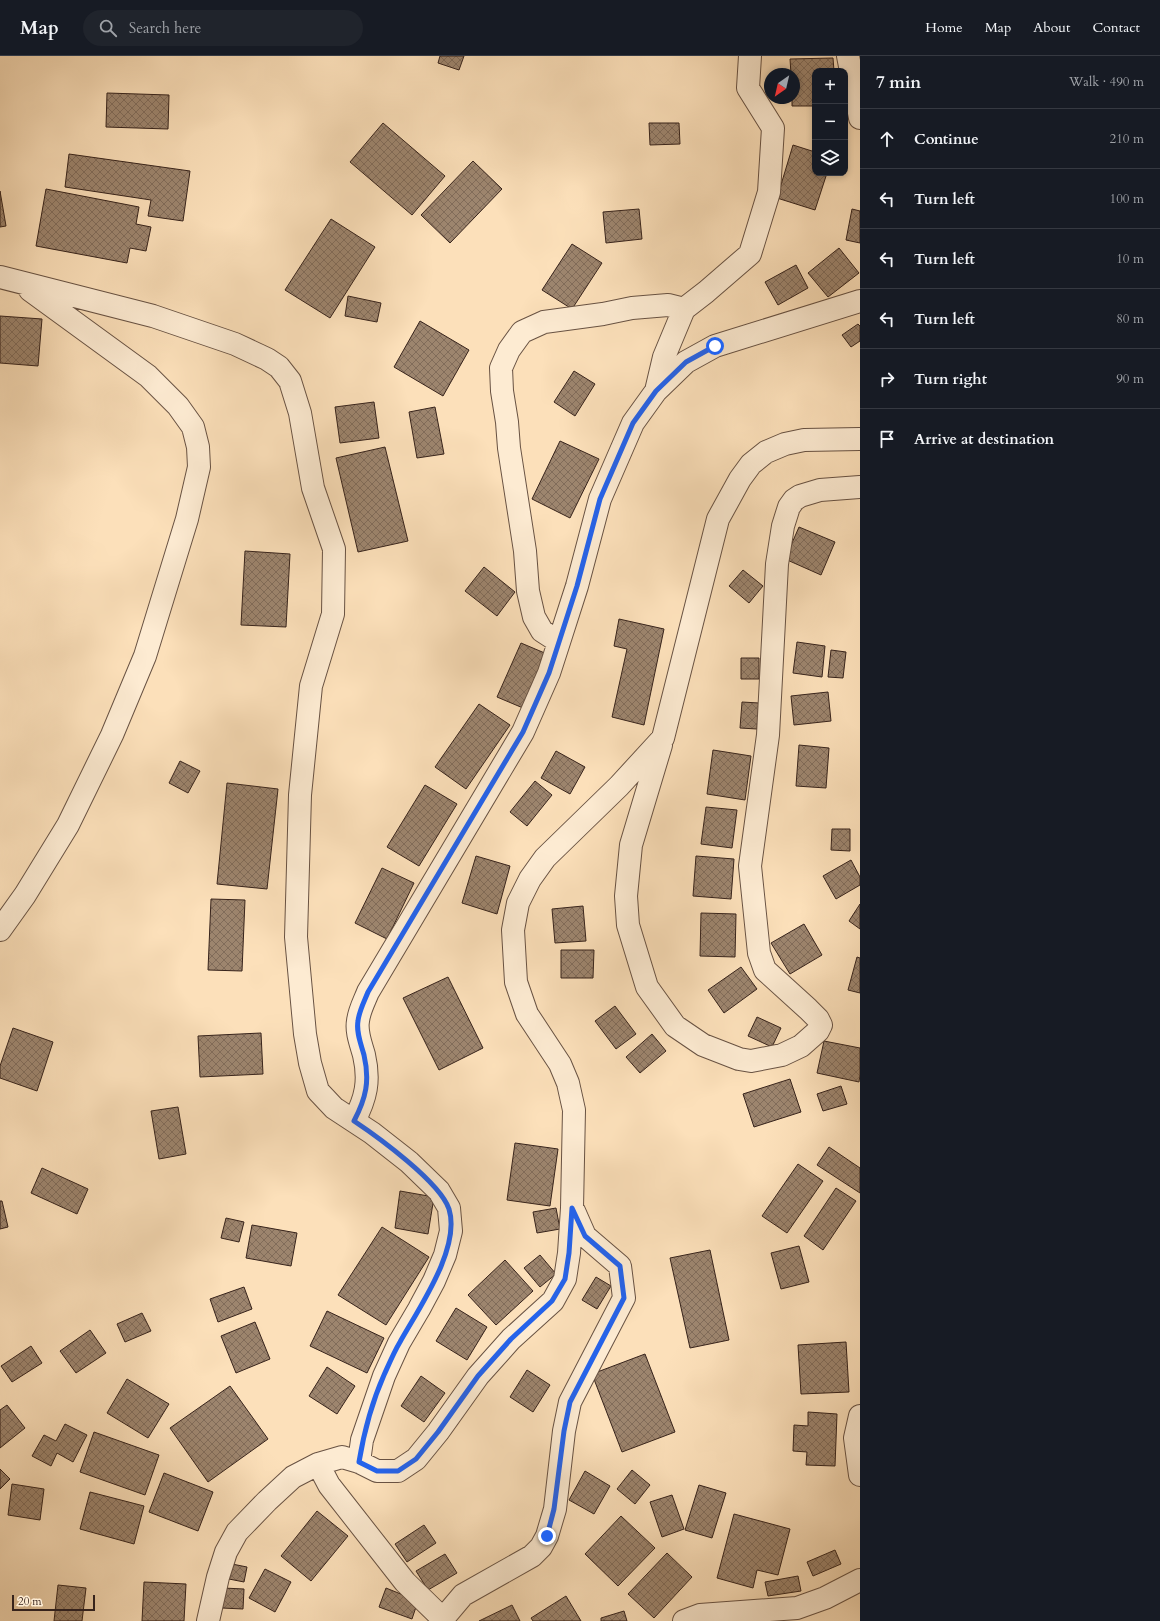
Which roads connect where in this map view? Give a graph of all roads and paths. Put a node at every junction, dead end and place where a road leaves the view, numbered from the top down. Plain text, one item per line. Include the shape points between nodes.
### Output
1 (750, 56) edge
2 (848, 56) edge
3 (860, 118) edge
4 (0, 277) edge
5 (21, 283) junction
6 (860, 300) edge
7 (684, 309) junction
8 (656, 391) junction
9 (860, 439) edge
10 (860, 487) edge
11 (559, 642) junction
12 (663, 738) junction
13 (0, 930) edge
14 (354, 1121) junction
15 (572, 1208) junction
16 (860, 1416) edge
17 (359, 1462) junction
18 (318, 1464) junction
19 (860, 1475) edge
20 (860, 1580) edge
21 (442, 1620) edge
22 (208, 1621) edge
23 (684, 1621) edge

1 - 7 street via 748,88 773,128 769,192 750,254
2 - 3 street
4 - 5 street
5 - 13 street via 148,376 178,406 193,427 199,467 187,519 145,656 115,728 68,825
5 - 14 street via 153,316 235,344 279,367 290,381 300,413 314,488 334,549 333,614 312,686 300,795 296,937 305,1034 318,1090 334,1108
6 - 8 street via 715,346 686,362
7 - 8 street via 664,357
7 - 11 street via 668,305 632,308 544,322 522,332 509,350 501,368 528,591 534,617 542,631
8 - 11 street via 633,423 600,499
9 - 12 street via 804,440 785,444 766,452 751,464 740,479 718,520
10 - 12 street via 820,490 794,500 783,526 778,556 768,735 750,866 759,953 765,970 813,1014 821,1025 801,1046 782,1055 751,1061 739,1060 703,1045 675,1026 647,987 628,925 626,896 631,845
11 - 14 street via 549,673 523,732 368,992 361,1008 358,1023 367,1084 363,1104
12 - 15 street via 619,786 545,858 530,879 518,903 513,930 516,982 527,1014 560,1064 568,1083 574,1110
14 - 17 street via 409,1162 439,1191 448,1208 451,1231 445,1255 434,1281 399,1343 384,1376 362,1440
15 - 17 street via 565,1279 552,1301 511,1339 478,1376 416,1459 398,1471 377,1471
15 - 21 street via 585,1236 620,1266 624,1298 570,1402 554,1509 542,1547 532,1556 463,1595
16 - 19 street via 855,1438
17 - 18 street via 342,1457
18 - 21 street via 328,1485 405,1582
18 - 22 street via 293,1477 237,1532 226,1552
20 - 23 street via 825,1598 797,1608 700,1615

